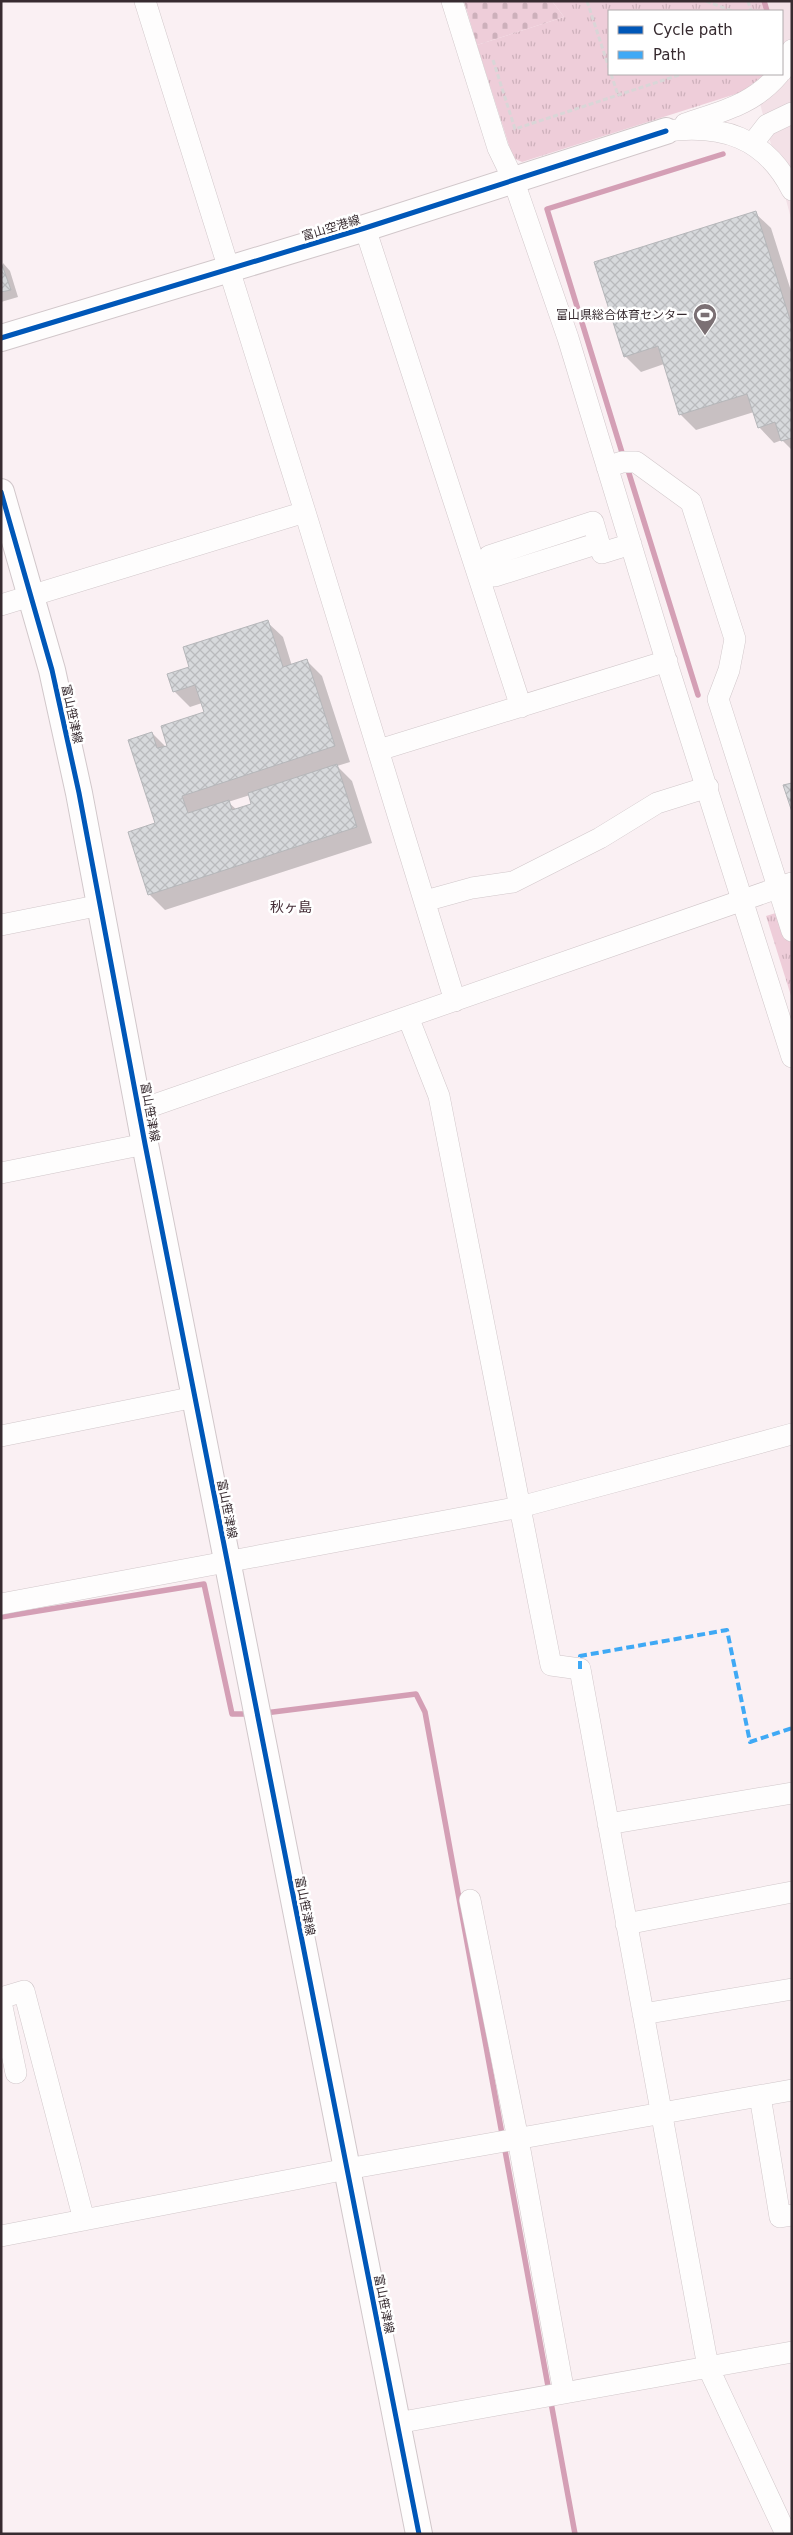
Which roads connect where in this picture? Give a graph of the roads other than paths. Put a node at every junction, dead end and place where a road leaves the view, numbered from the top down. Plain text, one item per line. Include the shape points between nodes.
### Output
1 (146, 1) edge
2 (452, 1) edge
3 (792, 50) edge
4 (783, 68) edge
5 (778, 75) edge
6 (792, 113) edge
7 (666, 131) junction
8 (752, 143) junction
9 (513, 179) junction
10 (792, 190) edge
11 (365, 228) junction
12 (229, 270) junction
13 (1, 338) edge
14 (620, 464) junction
15 (1, 492) edge
16 (305, 512) junction
17 (631, 544) junction
18 (485, 569) junction
19 (32, 595) junction
20 (1, 605) edge
21 (667, 661) junction
22 (521, 707) junction
23 (379, 750) junction
24 (708, 787) junction
25 (786, 885) edge
26 (743, 898) junction
27 (424, 901) junction
28 (101, 906) junction
29 (1, 925) edge
30 (792, 931) edge
31 (455, 1000) junction
32 (408, 1017) junction
33 (792, 1056) edge
34 (140, 1110) junction
35 (145, 1144) junction
36 (1, 1173) edge
37 (195, 1397) junction
38 (792, 1434) edge
39 (1, 1436) edge
40 (520, 1507) junction
41 (227, 1560) junction
42 (1, 1604) edge
43 (792, 1792) edge
44 (608, 1824) junction
45 (792, 1892) edge
46 (470, 1900) dead end
47 (626, 1924) junction
48 (792, 1989) edge
49 (1, 1998) edge
50 (1, 2002) edge
51 (643, 2014) junction
52 (16, 2073) dead end
53 (792, 2090) edge
54 (760, 2096) junction
55 (661, 2114) junction
56 (518, 2139) junction
57 (347, 2169) junction
58 (792, 2215) edge
59 (84, 2220) junction
60 (1, 2236) edge
61 (792, 2352) edge
62 (708, 2367) junction
63 (564, 2393) junction
64 (397, 2423) junction
65 (419, 2534) edge
66 (786, 2534) edge

1 - 12 street
2 - 9 street via 498,148
3 - 4 street
5 - 7 street via 759,95 741,105
6 - 8 street via 767,124
7 - 8 street via 707,129
7 - 9 main road, 富山空港線
8 - 10 street via 772,158
9 - 11 main road, 富山空港線
9 - 14 street via 568,338
11 - 12 main road, 富山空港線
11 - 18 street
12 - 13 main road, 富山空港線
12 - 16 street
14 - 17 street
14 - 25 street via 636,462 692,502 735,639 730,670 718,699
15 - 19 main road, 富山笹津線
16 - 19 street
16 - 23 street
17 - 18 street via 602,553 593,522 489,556
17 - 21 street
18 - 22 street
19 - 20 street
19 - 28 main road, 富山笹津線 via 54,679
21 - 22 street
21 - 24 street
22 - 23 street
23 - 27 street
24 - 26 street
24 - 27 street via 657,803 600,838 513,882 472,888
25 - 26 street
25 - 30 street
26 - 31 street
26 - 33 street
27 - 31 street
28 - 29 street
28 - 34 main road, 富山笹津線
31 - 32 street
32 - 34 street
32 - 40 street via 439,1096
34 - 35 main road, 富山笹津線
35 - 36 street
35 - 37 main road, 富山笹津線
37 - 39 street
37 - 41 main road, 富山笹津線
38 - 40 street
40 - 41 street
40 - 44 street via 551,1665 580,1669
41 - 42 street
41 - 57 main road, 富山笹津線
43 - 44 street
44 - 47 street
45 - 47 street
46 - 56 street
47 - 51 street
48 - 51 street
49 - 59 street via 24,1991
50 - 52 street
51 - 55 street
53 - 54 street
54 - 55 street
54 - 58 street via 780,2217
55 - 56 street
55 - 62 street
56 - 57 street
56 - 63 street
57 - 59 street
57 - 64 main road, 富山笹津線
59 - 60 street
61 - 62 street
62 - 63 street
62 - 66 street
63 - 64 street
64 - 65 main road, 富山笹津線

